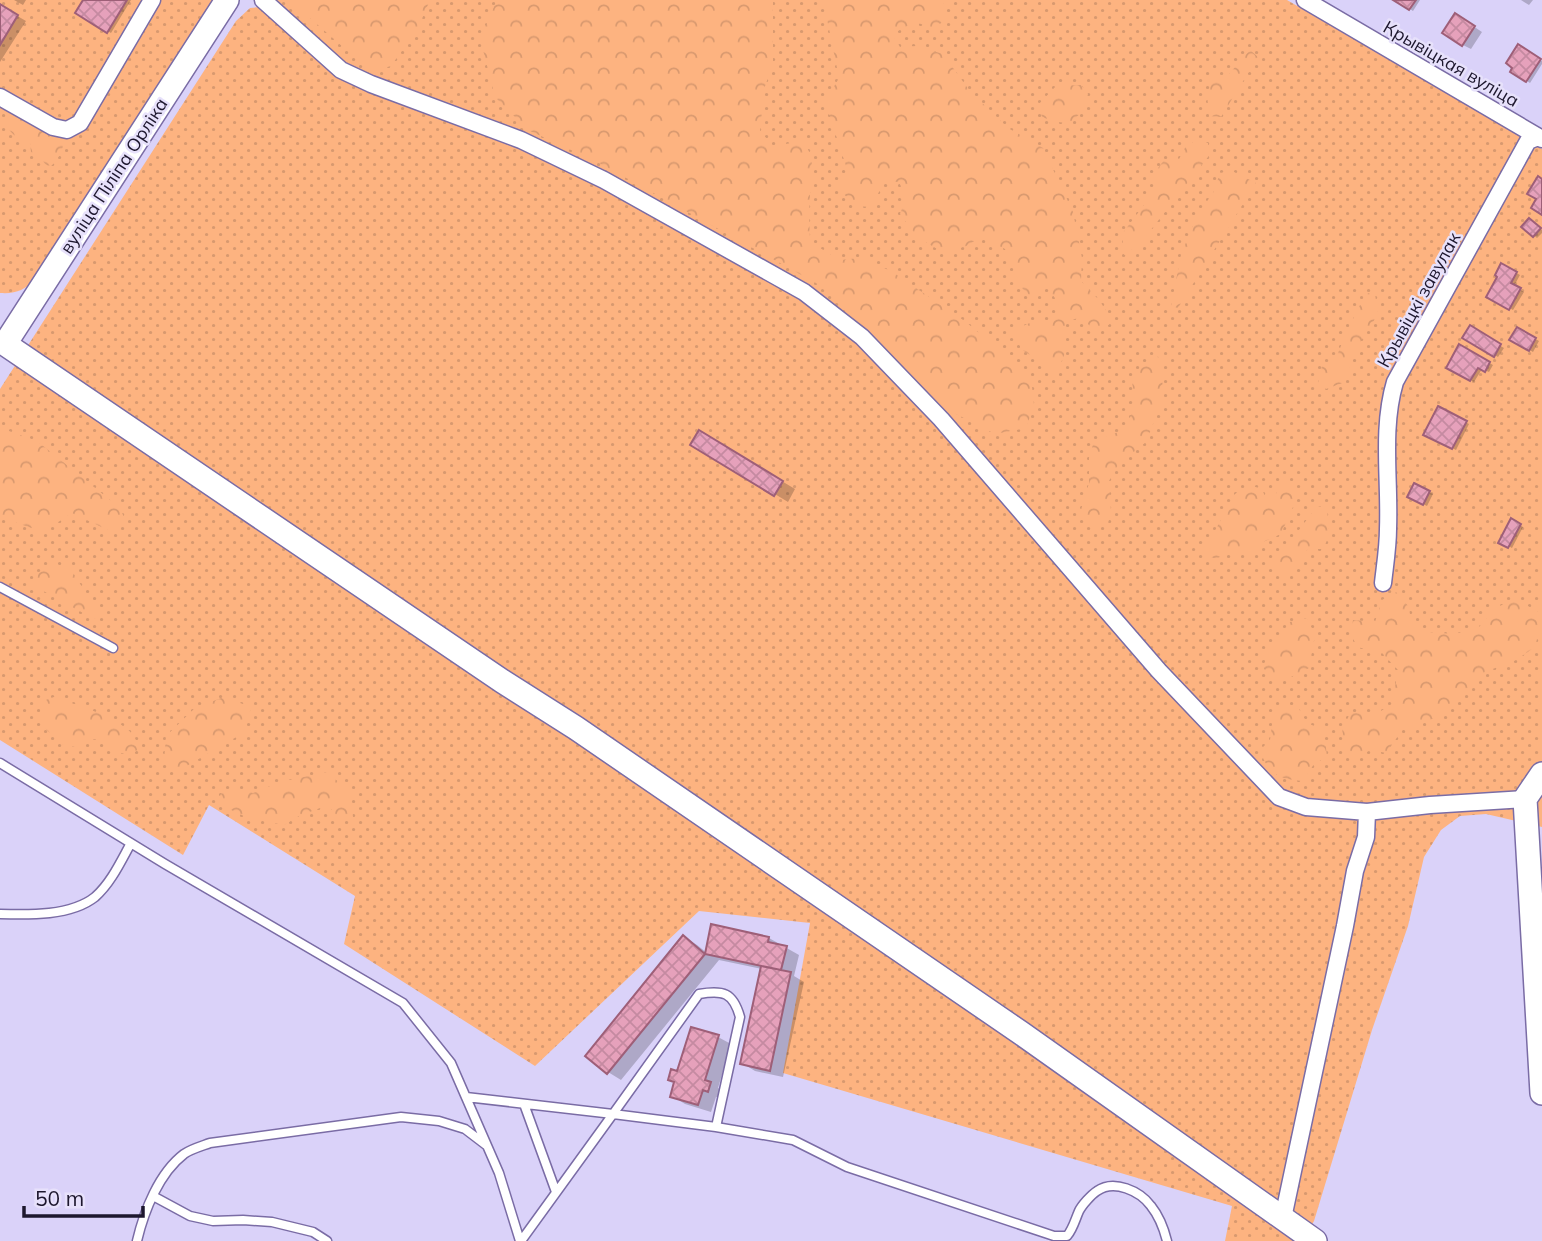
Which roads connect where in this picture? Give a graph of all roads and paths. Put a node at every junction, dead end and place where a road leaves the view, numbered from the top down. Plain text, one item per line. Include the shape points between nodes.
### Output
1 (152, 0) edge
2 (227, 0) edge
3 (263, 0) edge
4 (1305, 0) edge
5 (0, 97) edge
6 (1540, 138) edge
7 (2, 346) edge
8 (1383, 583) dead end
9 (0, 587) edge
10 (113, 648) dead end
11 (0, 762) edge
12 (1542, 774) edge
13 (1525, 799) junction
14 (1367, 812) junction
15 (1535, 842) edge
16 (131, 843) junction
17 (0, 914) edge
18 (1542, 1085) edge
19 (1542, 1093) edge
20 (466, 1097) junction
21 (524, 1104) junction
22 (613, 1114) junction
23 (716, 1127) junction
24 (488, 1146) junction
25 (556, 1192) junction
26 (153, 1196) junction
27 (1283, 1218) junction
28 (137, 1241) edge
29 (327, 1241) edge
30 (520, 1241) edge
31 (1167, 1241) edge
32 (1315, 1241) edge

1 - 5 street via 80,123 67,130 53,128
2 - 7 street, вуліца Піліпа Орліка
3 - 14 street via 341,70 521,140 604,180 804,292 862,337 939,416 1159,671 1279,796 1306,807
4 - 6 street, Крывіцкая вуліца
6 - 8 street, Крывіцкі завулак via 1528,141 1395,382 1388,421
7 - 27 street via 576,728
9 - 10 lane
11 - 16 lane
12 - 13 street
13 - 14 street
13 - 15 street
14 - 27 street via 1366,837 1355,870
15 - 18 street
16 - 17 lane via 94,898 52,913
16 - 20 lane via 403,1003 451,1063
18 - 19 street
20 - 21 lane
20 - 24 lane
21 - 22 lane
21 - 25 lane
22 - 23 lane
22 - 23 lane via 699,994 727,994 740,1017
22 - 25 lane
23 - 31 lane via 793,1140 847,1167 1054,1236 1072,1231 1080,1209 1098,1189 1116,1185 1134,1191 1150,1204
24 - 26 lane via 465,1129 401,1117 242,1138 186,1153
24 - 30 lane
25 - 30 lane
26 - 28 lane
26 - 29 lane via 190,1216 213,1222 272,1222 313,1232
27 - 32 street

